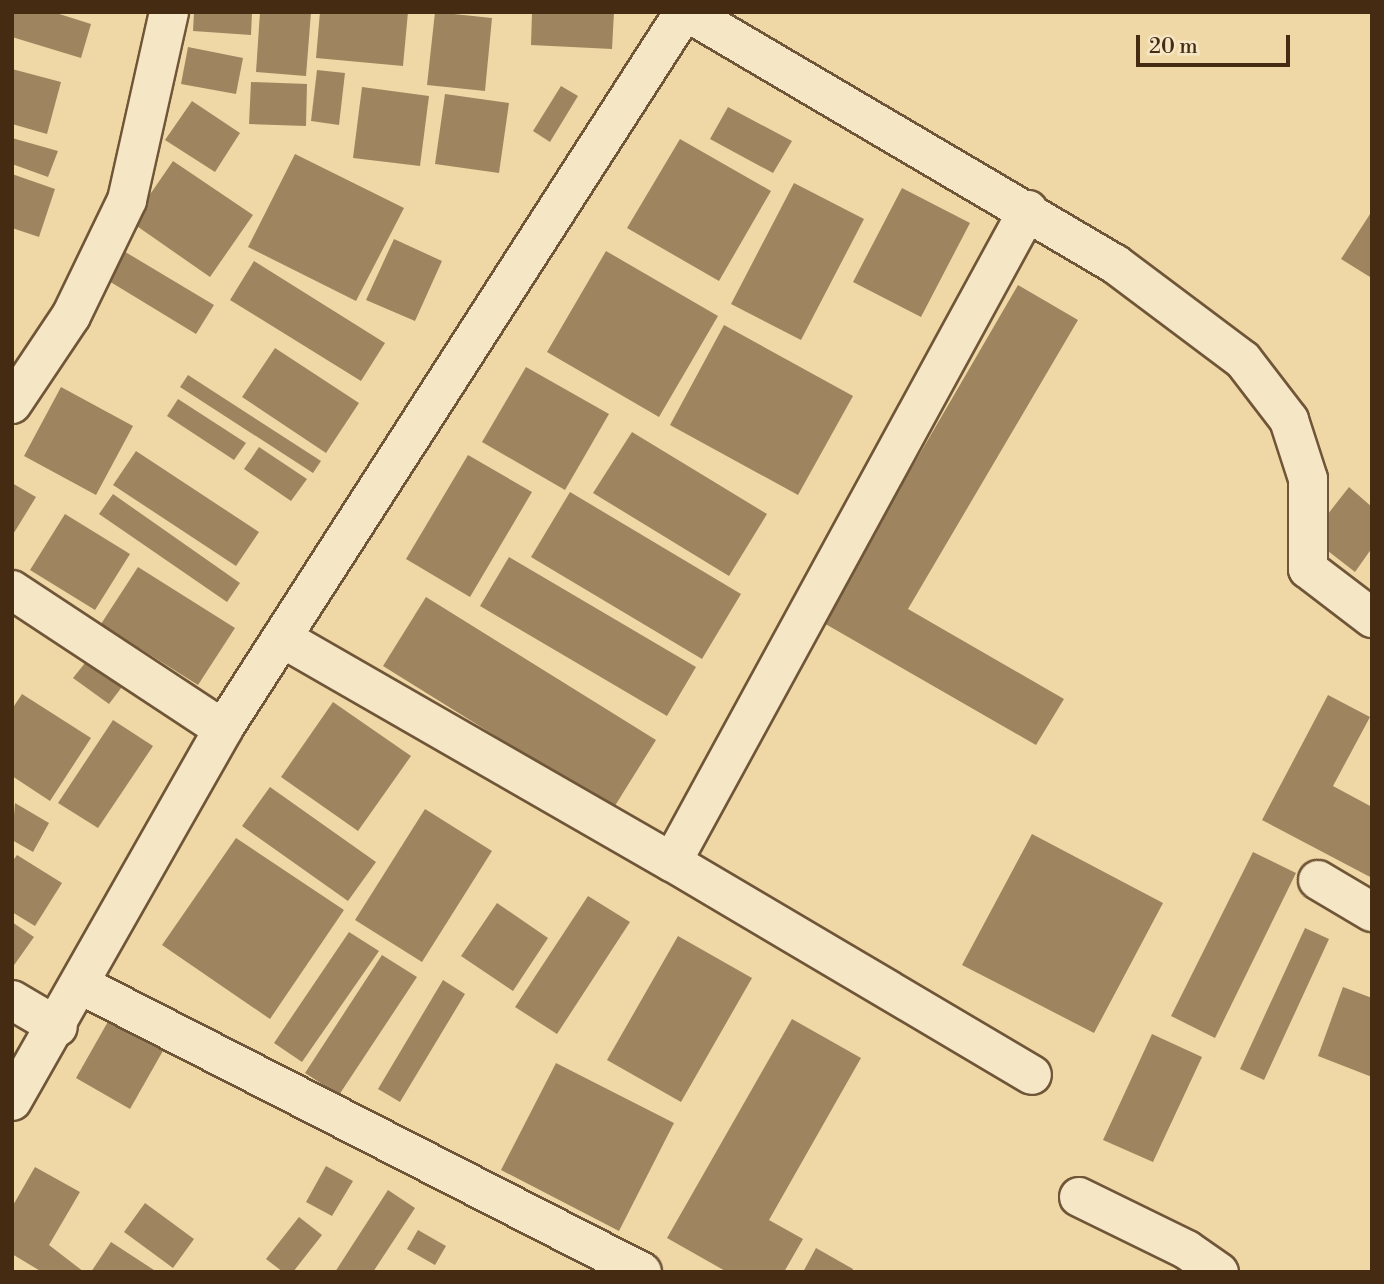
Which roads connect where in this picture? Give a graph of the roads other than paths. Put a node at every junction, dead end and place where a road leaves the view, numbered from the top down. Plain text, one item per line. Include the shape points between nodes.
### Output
1 (169, 12) edge
2 (685, 12) edge
3 (1028, 210) junction
4 (12, 404) edge
5 (12, 590) edge
6 (1372, 618) edge
7 (282, 638) junction
8 (223, 729) junction
9 (672, 862) junction
10 (1318, 880) dead end
11 (1372, 912) edge
12 (80, 985) junction
13 (12, 1000) edge
14 (58, 1027) junction
15 (1032, 1075) dead end
16 (12, 1101) edge
17 (1079, 1197) dead end
18 (637, 1270) edge
19 (1219, 1272) edge

1 - 4 street via 127,200 71,316
2 - 3 street
2 - 7 street
3 - 6 street via 1115,264 1243,360 1289,419 1308,478 1308,569
3 - 9 street
5 - 8 street
7 - 8 street
7 - 9 street
8 - 12 street
9 - 15 street
10 - 11 street
12 - 14 street
12 - 18 street
13 - 14 street
14 - 16 street
17 - 19 street via 1187,1250

